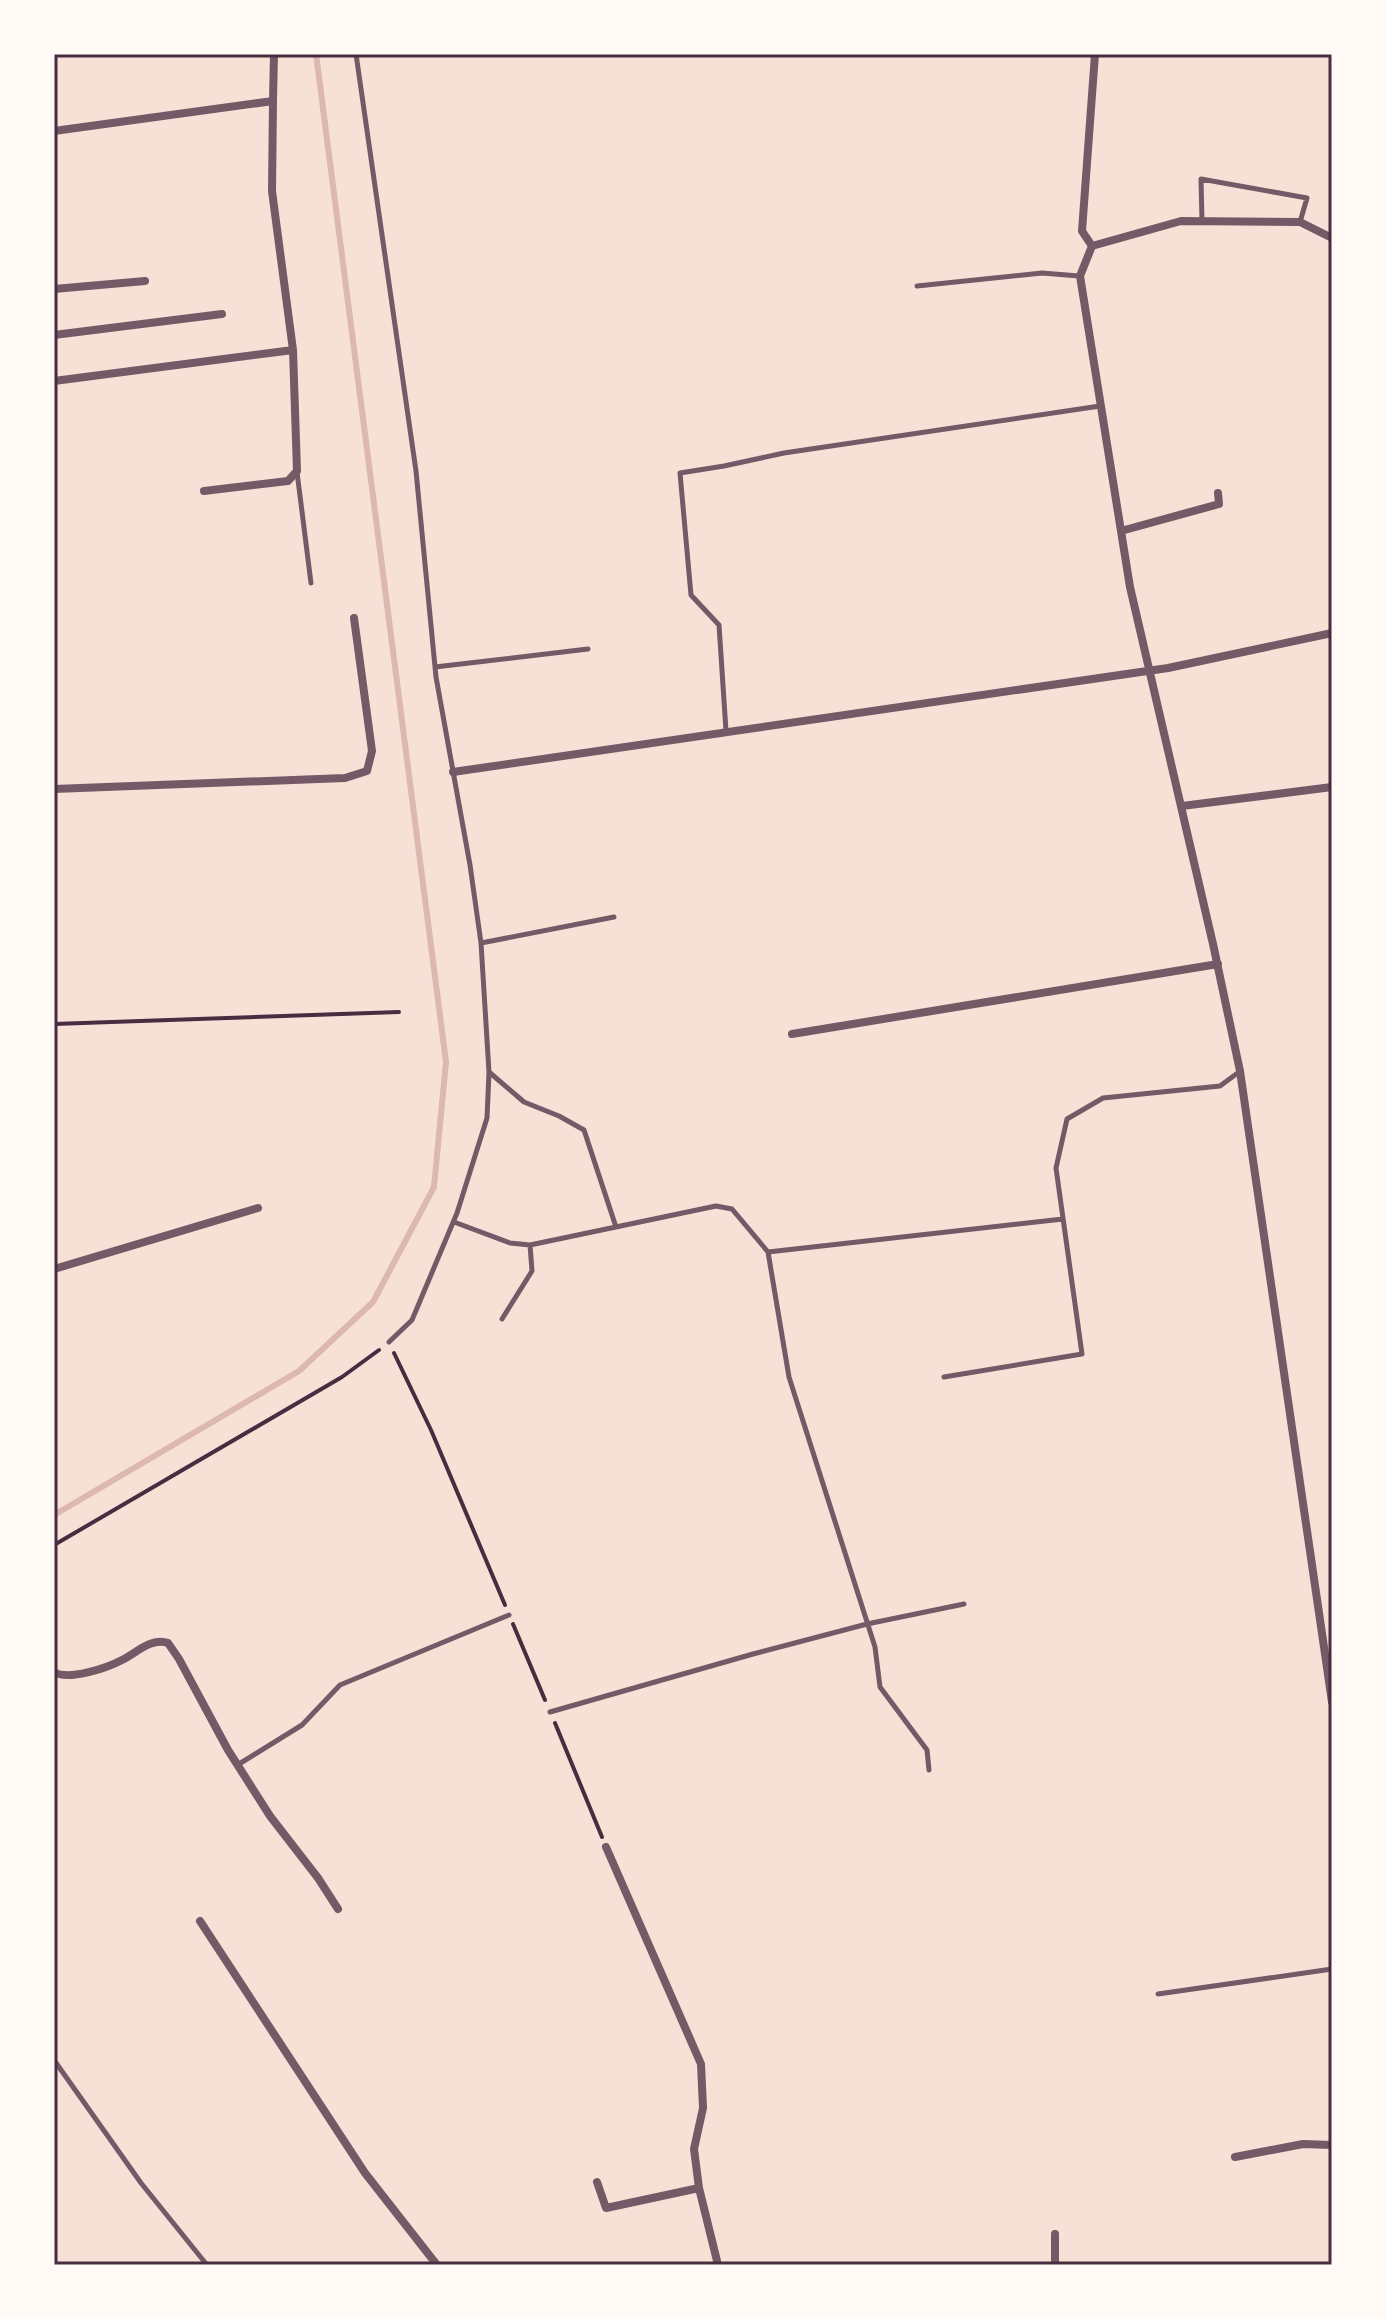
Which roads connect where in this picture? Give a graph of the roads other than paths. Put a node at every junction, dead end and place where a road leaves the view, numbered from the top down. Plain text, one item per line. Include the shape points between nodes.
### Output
1 (274, 54) edge
2 (356, 54) edge
3 (1095, 54) edge
4 (273, 101) junction
5 (54, 131) edge
6 (1202, 221) junction
7 (1300, 222) junction
8 (1332, 238) edge
9 (1092, 246) junction
10 (1080, 276) junction
11 (145, 281) dead end
12 (917, 286) dead end
13 (54, 289) edge
14 (222, 314) dead end
15 (54, 335) edge
16 (293, 350) junction
17 (54, 381) edge
18 (1101, 406) junction
19 (297, 471) junction
20 (204, 491) dead end
21 (1218, 493) dead end
22 (1121, 531) junction
23 (311, 583) dead end
24 (354, 618) dead end
25 (1332, 633) edge
26 (588, 649) dead end
27 (435, 667) junction
28 (1150, 671) junction
29 (726, 731) junction
30 (453, 772) junction
31 (1332, 787) edge
32 (54, 789) edge
33 (1182, 806) junction
34 (614, 917) dead end
35 (481, 943) junction
36 (1218, 964) junction
37 (792, 1034) dead end
38 (1240, 1071) junction
39 (489, 1072) junction
40 (258, 1208) dead end
41 (1063, 1219) junction
42 (454, 1222) junction
43 (616, 1227) junction
44 (530, 1245) junction
45 (768, 1252) junction
46 (54, 1269) edge
47 (502, 1319) dead end
48 (389, 1342) road end
49 (944, 1377) dead end
50 (964, 1604) dead end
51 (509, 1615) road end
52 (867, 1624) junction
53 (54, 1672) edge
54 (1332, 1702) edge
55 (550, 1712) road end
56 (239, 1764) junction
57 (929, 1770) dead end
58 (606, 1847) road end
59 (338, 1909) dead end
60 (200, 1921) dead end
61 (1332, 1969) edge
62 (1158, 1994) dead end
63 (54, 2060) edge
64 (1332, 2145) edge
65 (1235, 2157) dead end
66 (597, 2182) dead end
67 (699, 2188) junction
68 (1055, 2234) dead end
69 (207, 2265) edge
70 (437, 2265) edge
71 (718, 2265) edge
72 (1055, 2265) edge

1 - 4 street
2 - 27 lane via 416,471
3 - 9 street via 1082,231
4 - 5 street
4 - 16 street via 272,191
6 - 7 street
6 - 7 lane via 1201,179 1307,198
6 - 9 street via 1181,221
7 - 8 street
9 - 10 street
10 - 12 lane via 1042,273
10 - 18 street
11 - 13 street
14 - 15 street
16 - 17 street
16 - 19 street
18 - 22 street
18 - 29 lane via 680,473 691,595 719,625
19 - 20 street via 288,481
19 - 23 lane
21 - 22 street via 1219,504
22 - 28 street
24 - 32 street via 372,751 367,771 345,778
25 - 28 street
26 - 27 lane
27 - 30 lane
28 - 29 street
28 - 33 street
29 - 30 street
30 - 35 lane
31 - 33 street
33 - 36 street
34 - 35 lane
35 - 39 lane
36 - 37 street
36 - 38 street
38 - 41 lane via 1220,1086 1103,1098 1067,1119 1056,1168
38 - 54 street
39 - 42 lane via 487,1118
39 - 43 lane via 524,1102 584,1130
40 - 46 street
41 - 45 lane
41 - 49 lane via 1082,1354
42 - 44 lane
42 - 48 lane via 412,1320
43 - 44 lane
43 - 45 lane via 716,1206 732,1209
44 - 47 lane via 532,1271
45 - 52 lane via 789,1377
50 - 52 lane
51 - 56 lane via 340,1685 302,1725
52 - 55 lane
52 - 57 lane via 880,1687 927,1750
53 - 56 street via 74,1675 118,1662 158,1641 168,1643
56 - 59 street
58 - 67 street via 701,2064 703,2108 694,2149
60 - 70 street via 365,2173
61 - 62 lane
63 - 69 lane
64 - 65 street via 1303,2144
66 - 67 street via 606,2208
67 - 71 street
68 - 72 street

